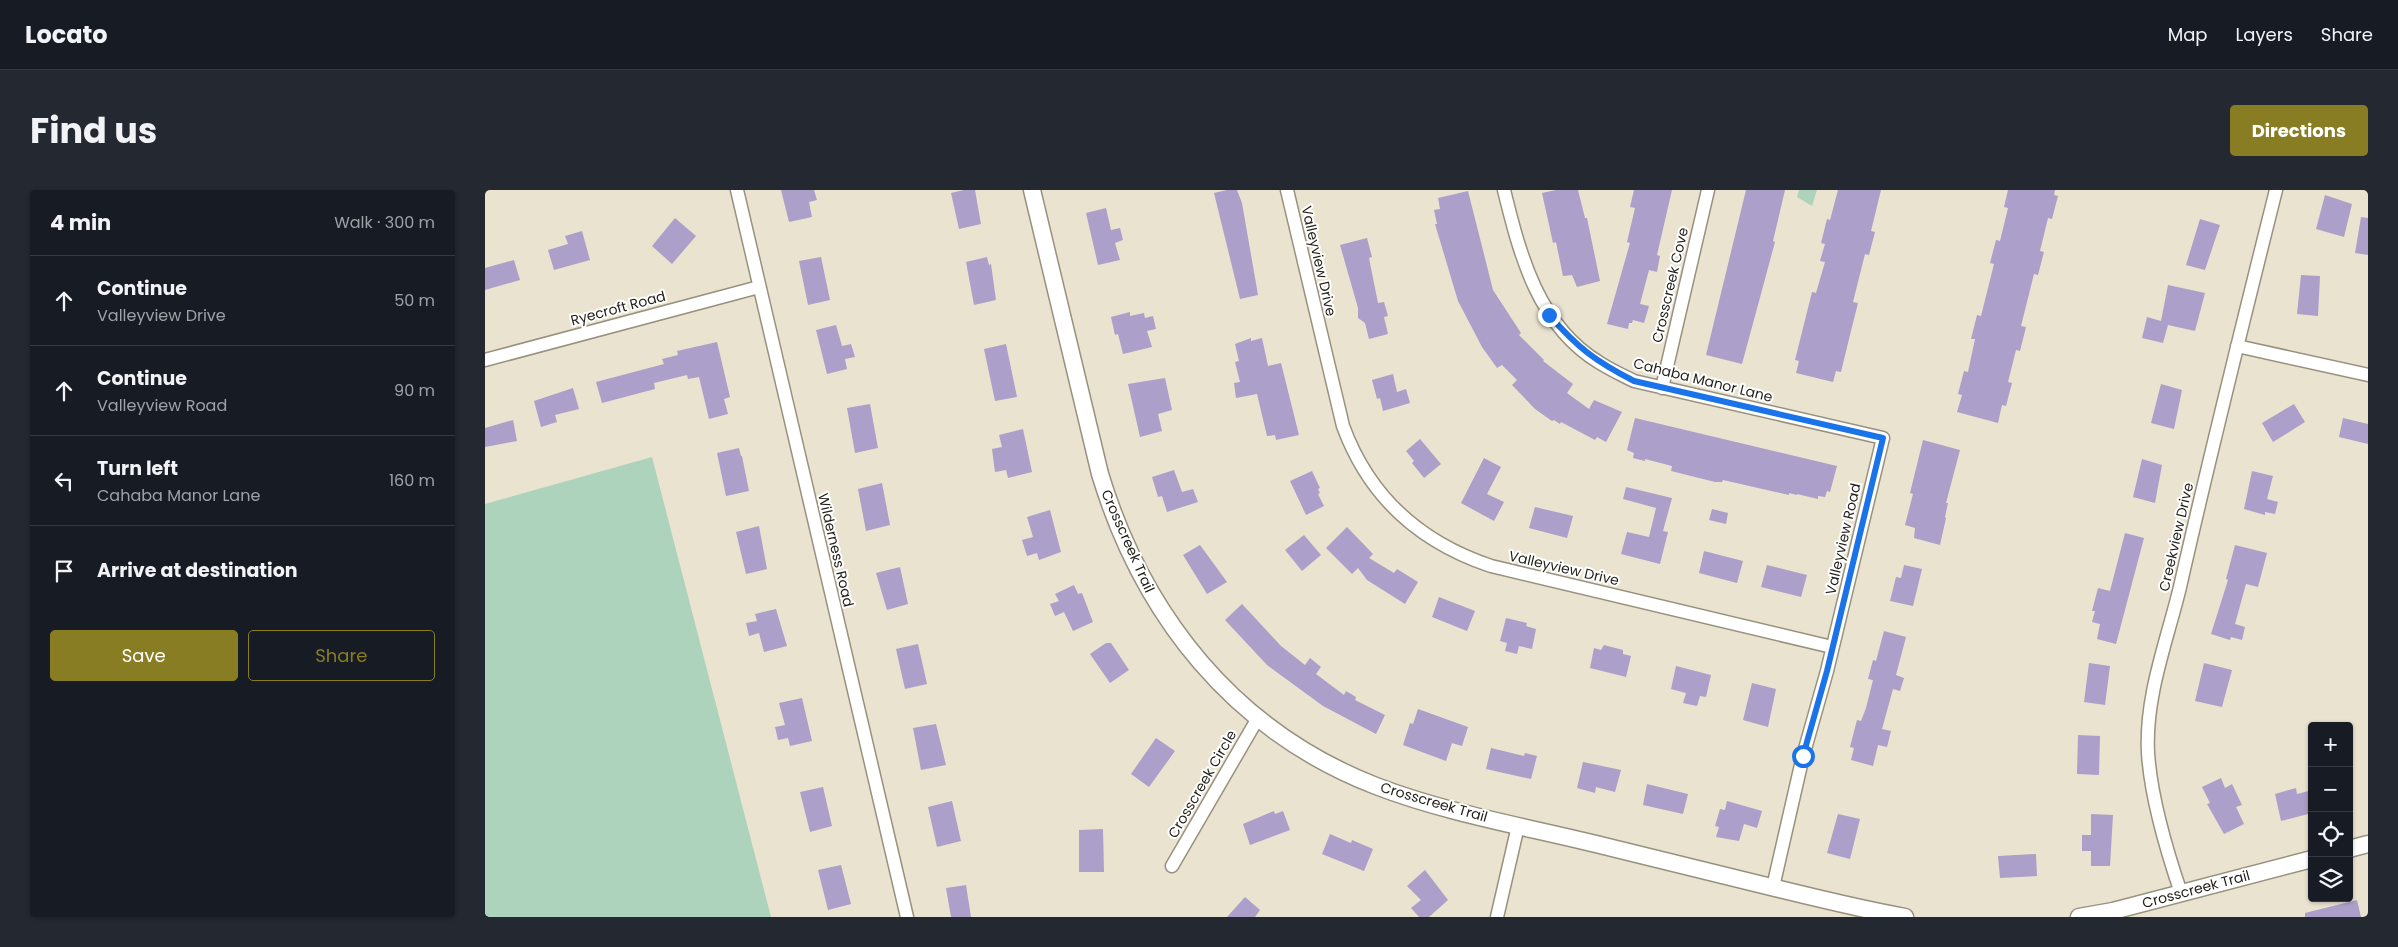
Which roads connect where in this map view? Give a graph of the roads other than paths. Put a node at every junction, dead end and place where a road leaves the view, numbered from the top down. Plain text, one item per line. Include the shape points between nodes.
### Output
1 (737, 190) edge
2 (1032, 190) edge
3 (1287, 190) edge
4 (1504, 190) edge
5 (1708, 190) edge
6 (2276, 190) edge
7 (759, 287) junction
8 (2237, 346) junction
9 (485, 360) edge
10 (2368, 375) edge
11 (1662, 388) junction
12 (1883, 438) joint
13 (1832, 647) junction
14 (1258, 718) junction
15 (1518, 826) junction
16 (2368, 844) edge
17 (2353, 848) edge
18 (2308, 860) edge
19 (1172, 866) dead end
20 (1773, 888) junction
21 (2181, 893) junction
22 (907, 917) edge
23 (1497, 917) edge
24 (1905, 917) edge
25 (2079, 917) edge

1 - 7 street, Wilderness Road
2 - 14 street, Crosscreek Trail via 1100,474 1138,572 1173,629 1212,675
3 - 13 street, Valleyview Drive via 1343,426 1352,450 1372,483 1404,519 1450,550 1491,566
4 - 11 street, Cahaba Manor Lane via 1525,267 1549,315 1572,341 1598,362 1634,381
5 - 11 street, Crosscreek Cove
6 - 8 street, Creekview Drive
7 - 9 street, Ryecroft Road
7 - 22 street, Wilderness Road
8 - 10 street
8 - 21 street, Creekview Drive via 2151,707 2148,754 2157,809
11 - 12 street, Cahaba Manor Lane
12 - 13 street, Valleyview Road
13 - 20 street
14 - 15 street, Crosscreek Trail via 1322,760 1375,785
14 - 19 street, Crosscreek Circle
15 - 20 street, Crosscreek Trail
15 - 23 street
16 - 17 street
18 - 21 street, Crosscreek Trail
20 - 24 street, Crosscreek Trail
21 - 25 street, Crosscreek Trail

